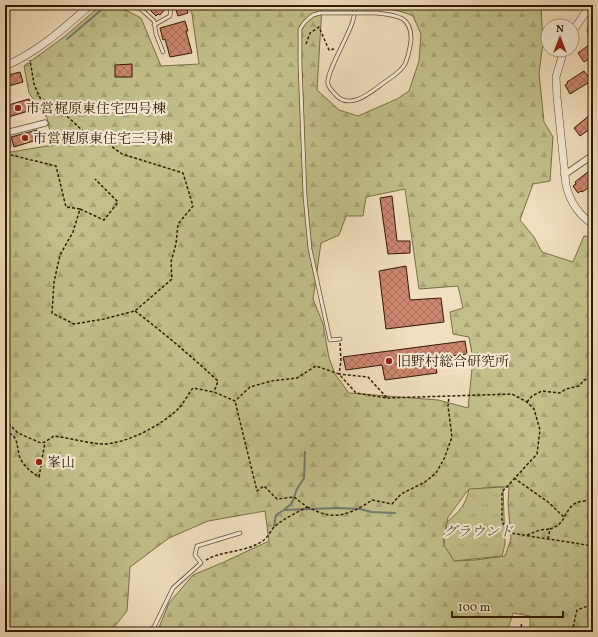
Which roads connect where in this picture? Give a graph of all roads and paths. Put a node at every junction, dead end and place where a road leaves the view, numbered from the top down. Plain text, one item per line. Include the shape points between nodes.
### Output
1 (90, 5) edge
2 (134, 5) edge
3 (168, 5) edge
4 (355, 5) edge
5 (589, 5) edge
6 (580, 20) edge
7 (154, 25) junction
8 (300, 46) junction
9 (342, 47) junction
10 (163, 52) dead end
11 (29, 54) junction
12 (562, 58) edge
13 (5, 66) edge
14 (45, 123) dead end
15 (5, 132) edge
16 (8, 144) joint
17 (593, 155) edge
18 (564, 175) junction
19 (95, 179) dead end
20 (80, 209) junction
21 (593, 224) edge
22 (135, 311) junction
23 (340, 339) joint
24 (339, 374) junction
25 (593, 377) edge
26 (214, 392) junction
27 (449, 396) junction
28 (387, 398) junction
29 (235, 400) junction
30 (527, 402) junction
31 (5, 420) edge
32 (5, 431) edge
33 (45, 442) junction
34 (514, 478) junction
35 (593, 499) edge
36 (307, 507) junction
37 (565, 518) junction
38 (550, 529) junction
39 (240, 533) dead end
40 (525, 536) junction
41 (548, 539) junction
42 (593, 546) edge
43 (201, 563) junction
44 (593, 604) edge
45 (522, 622) dead end
46 (148, 632) edge
47 (520, 632) edge
48 (572, 632) edge

1 - 11 street via 51,39
2 - 7 lane via 154,21
3 - 7 lane via 171,8 170,16
4 - 9 lane via 354,18
5 - 6 street
7 - 10 lane
8 - 9 path via 307,43 310,33 319,27 329,50
8 - 9 lane, bridge via 300,29 313,15 320,13 394,15 406,20 411,32 405,64 397,74 364,98 347,101 338,98 328,84 329,74
8 - 23 lane via 310,249 330,340
11 - 13 street
11 - 22 path via 34,84 40,98 54,104 84,132 104,141 122,154 184,173 193,206 178,224 171,262 172,279
12 - 18 street via 556,77
14 - 15 street
15 - 16 street
16 - 20 path via 11,155 56,166 66,207
17 - 18 street
18 - 21 street via 569,196 586,220
19 - 20 path via 118,202 104,220
20 - 22 path via 73,232 60,255 54,282 52,313 74,324
22 - 26 path via 218,381
23 - 24 path
24 - 28 path via 368,378
24 - 28 path via 356,393
24 - 29 path via 316,366 297,378 250,387
25 - 30 path via 560,393 542,392 532,396
26 - 29 path
26 - 33 path via 193,388 180,407 163,421 117,442 102,444 54,436
27 - 28 path
27 - 30 path via 512,394
27 - 36 path via 452,436 436,473 425,482 400,494 392,504 372,500 337,516
29 - 36 path via 257,491 264,486 277,499 294,497
30 - 34 path via 534,408 540,430 536,454
31 - 33 path via 18,433 41,443
32 - 33 path via 12,434 17,442 21,459 29,471 39,477
34 - 37 path via 548,502
34 - 40 path via 502,492 502,522 510,533
35 - 37 path via 575,504
36 - 43 path via 274,527 264,540 241,551 212,557
37 - 38 path via 558,527
38 - 40 path
38 - 41 path
39 - 43 lane via 197,546 195,555
40 - 41 path
41 - 42 path
43 - 46 lane via 174,588 154,627
44 - 48 path via 577,610
45 - 47 path

